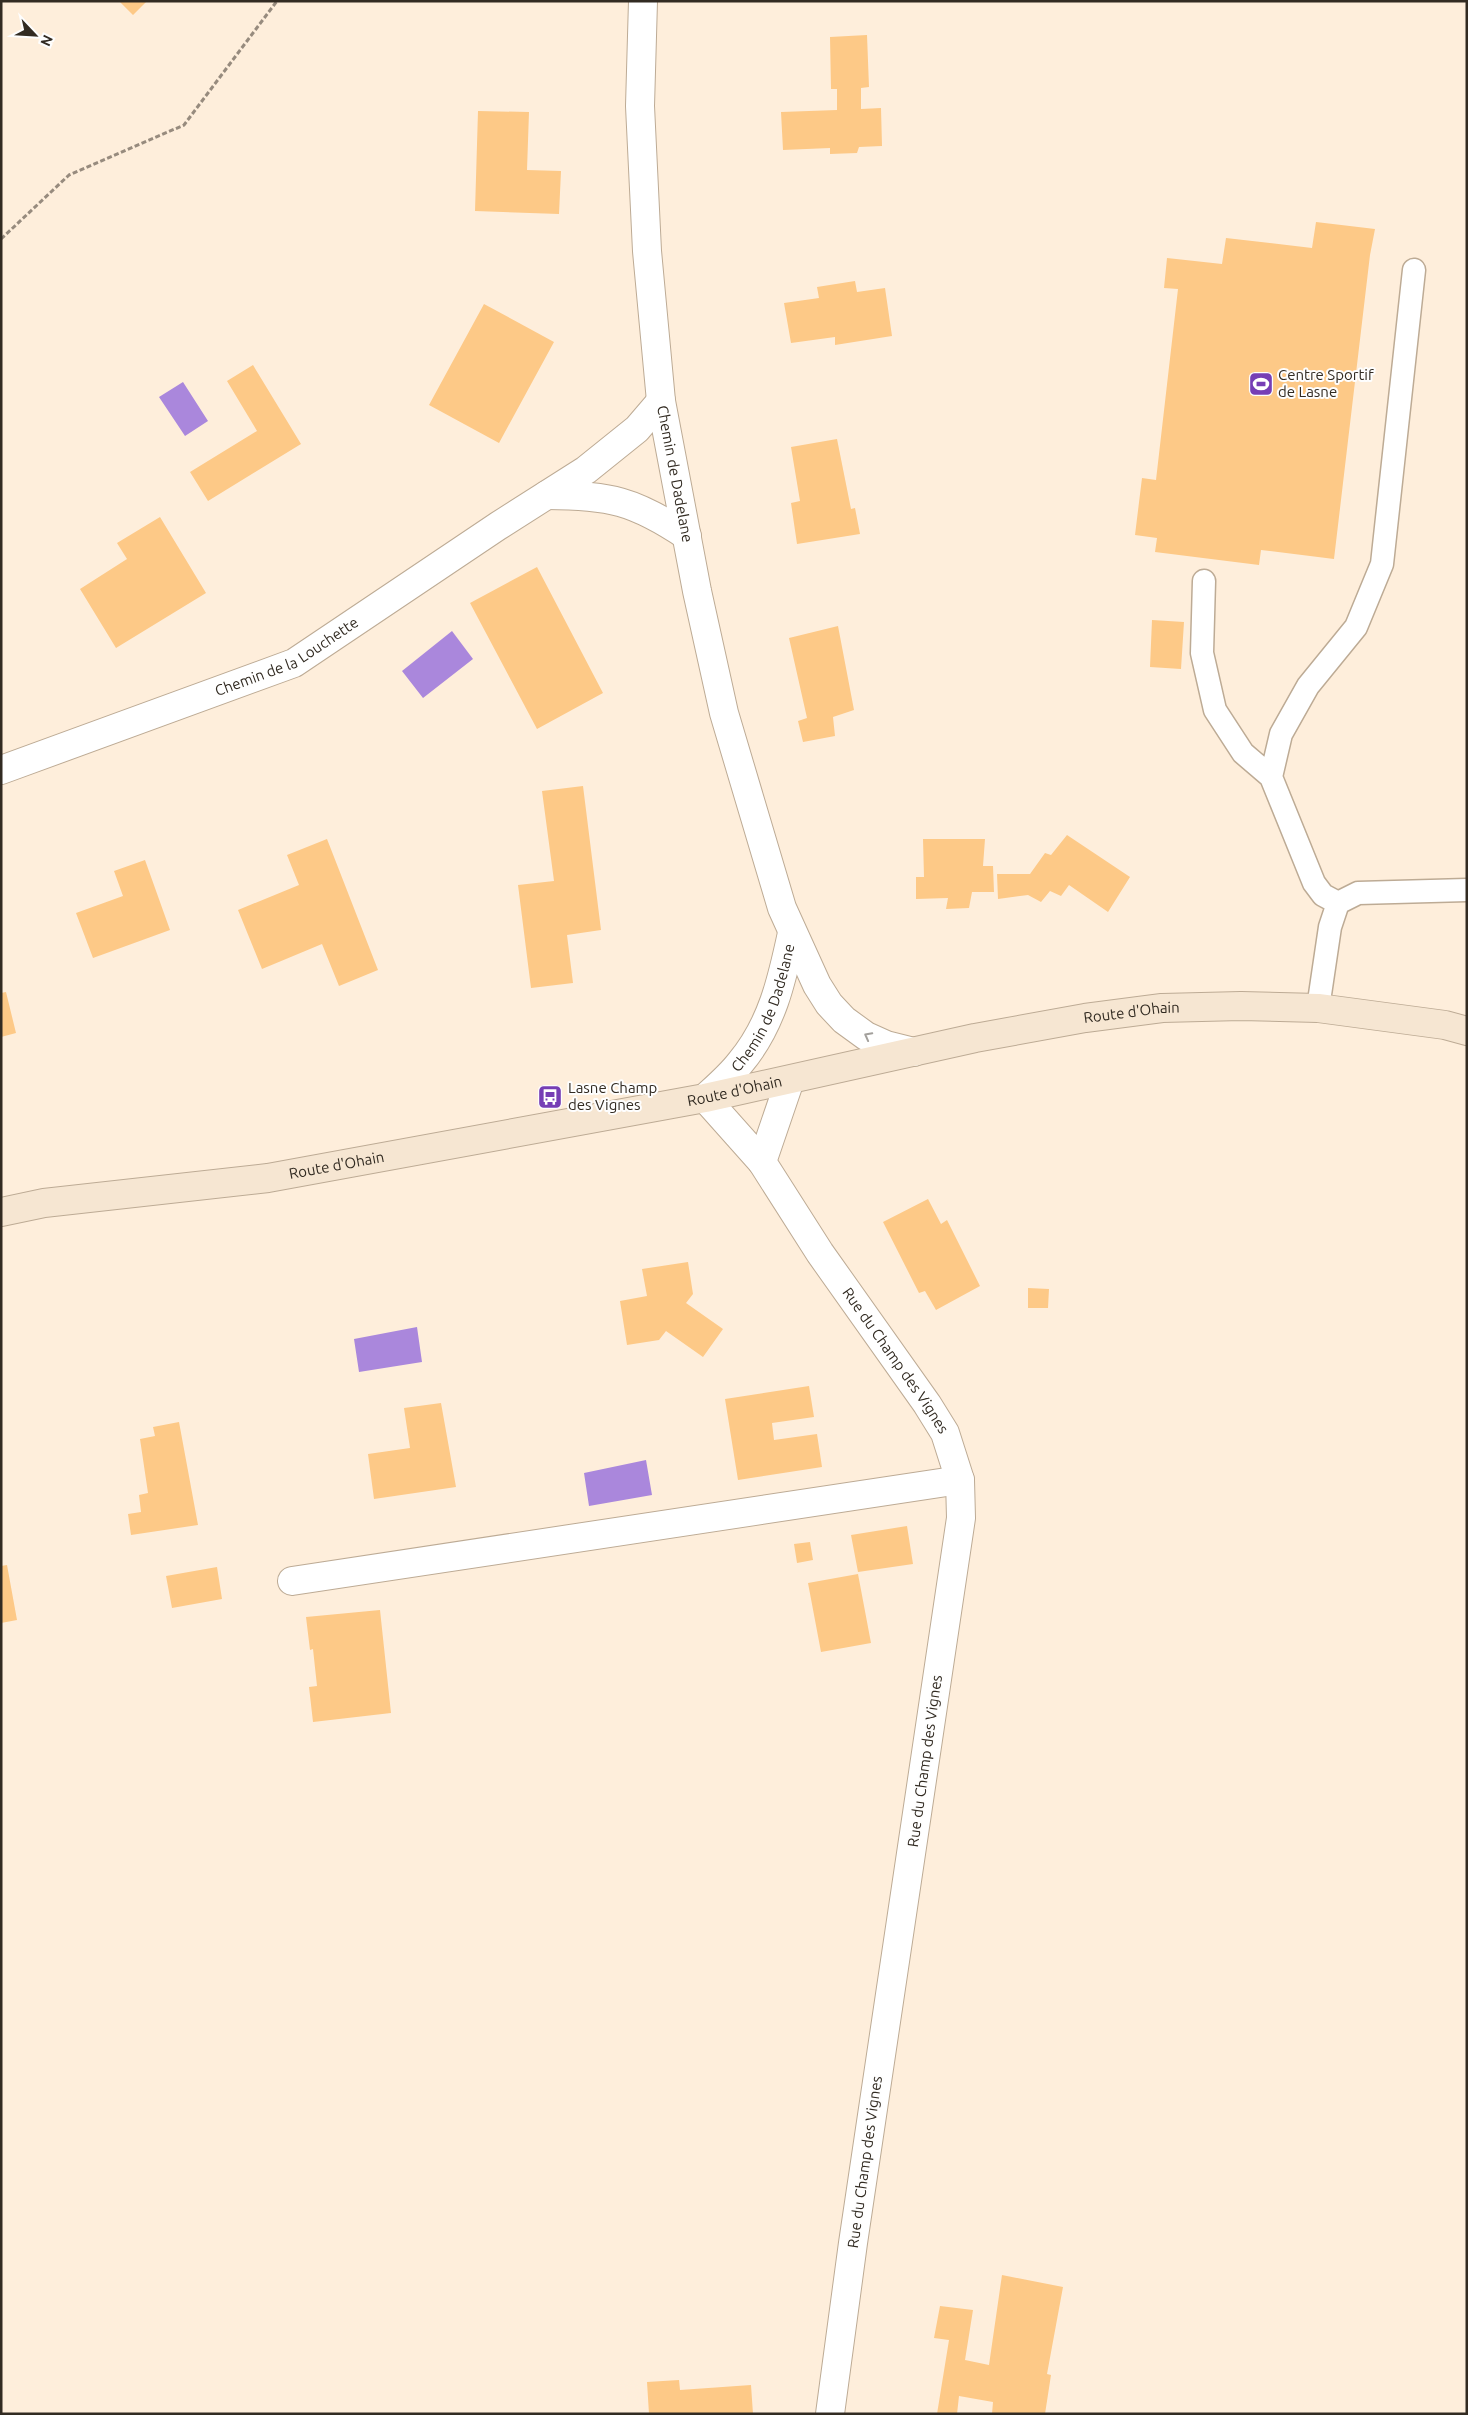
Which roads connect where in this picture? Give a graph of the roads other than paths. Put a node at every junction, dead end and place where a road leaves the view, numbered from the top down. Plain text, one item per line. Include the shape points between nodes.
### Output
1 (643, 1) edge
2 (1414, 270) dead end
3 (661, 401) junction
4 (547, 495) junction
5 (687, 536) junction
6 (1204, 581) dead end
7 (1, 770) edge
8 (1271, 777) junction
9 (1467, 890) edge
10 (1338, 903) junction
11 (792, 933) junction
12 (1318, 1008) junction
13 (1467, 1030) edge
14 (914, 1052) junction
15 (790, 1080) junction
16 (705, 1098) junction
17 (762, 1162) junction
18 (1, 1212) edge
19 (960, 1480) junction
20 (292, 1581) dead end
21 (830, 2414) edge

1 - 3 street, Chemin de Dadelane via 641,116 647,250
2 - 8 lane via 1382,564 1356,627 1308,686 1281,734
3 - 4 street, Chemin de la Louchette via 624,440
3 - 5 street, Chemin de Dadelane
4 - 5 street via 587,495 635,506
4 - 7 street, Chemin de la Louchette via 294,663
5 - 11 street, Chemin de Dadelane via 724,713
6 - 8 lane via 1202,653 1215,710 1242,753
8 - 10 lane via 1314,883 1324,896
9 - 10 lane via 1358,893
10 - 12 lane via 1330,927
14 -> 11 street, Chemin de Dadelane via 866,1036 844,1020 821,992
11 - 16 street, Chemin de Dadelane via 782,980 766,1023 739,1064
12 - 13 main road, Route d'Ohain
12 - 14 main road, Route d'Ohain via 1162,1008 1085,1018
14 - 15 main road, Route d'Ohain
15 - 16 main road, Route d'Ohain
15 - 17 street
16 - 17 street, Rue du Champ des Vignes
16 - 18 main road, Route d'Ohain via 268,1178 44,1204
17 - 19 street, Rue du Champ des Vignes via 820,1253 927,1404 945,1433
19 - 20 street
19 - 21 street, Rue du Champ des Vignes via 961,1518

